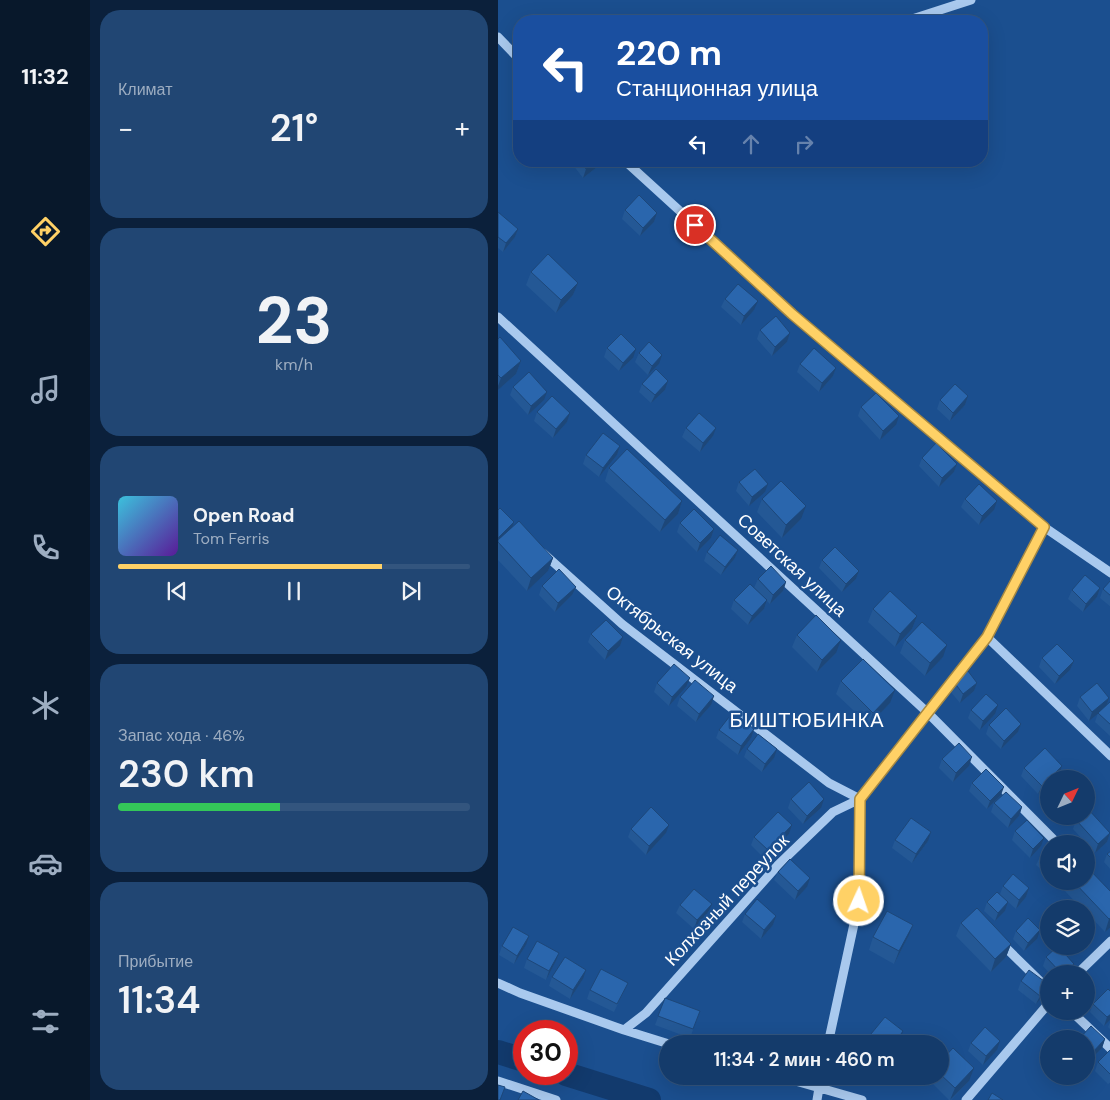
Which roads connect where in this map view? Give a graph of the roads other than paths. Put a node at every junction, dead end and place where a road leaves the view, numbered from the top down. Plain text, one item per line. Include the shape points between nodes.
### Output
1 (971, 0) edge
2 (925, 15) edge
3 (498, 37) edge
4 (513, 53) edge
5 (632, 167) edge
6 (498, 317) edge
7 (1044, 527) junction
8 (538, 548) edge
9 (1110, 573) edge
10 (987, 637) junction
11 (928, 713) junction
12 (1110, 756) edge
13 (860, 799) junction
14 (1049, 835) edge
15 (996, 938) edge
16 (1110, 941) edge
17 (1087, 965) edge
18 (1040, 981) edge
19 (498, 983) edge
20 (1040, 1013) edge
21 (1080, 1020) edge
22 (624, 1030) junction
23 (830, 1035) edge
24 (659, 1041) edge
25 (1110, 1049) edge
26 (498, 1081) edge
27 (808, 1085) edge
28 (819, 1085) edge
29 (818, 1088) junction
30 (556, 1100) edge
31 (817, 1100) edge
32 (862, 1100) edge
33 (966, 1100) edge

1 - 2 street
3 - 4 street
5 - 7 street via 792,314
6 - 11 street, Советская улица
7 - 9 street
7 - 10 street
8 - 13 street, Октябрьская улица via 622,624 829,783
10 - 11 street
10 - 12 street
11 - 13 street
11 - 14 street, Советская улица
13 - 22 street, Колхозный переулок via 833,812 778,865 646,1013
13 - 23 street via 859,901
15 - 18 street
16 - 17 street
19 - 22 street
20 - 33 street
21 - 25 street
22 - 24 street
26 - 30 street
27 - 29 street
28 - 29 street
29 - 31 street
29 - 32 street

